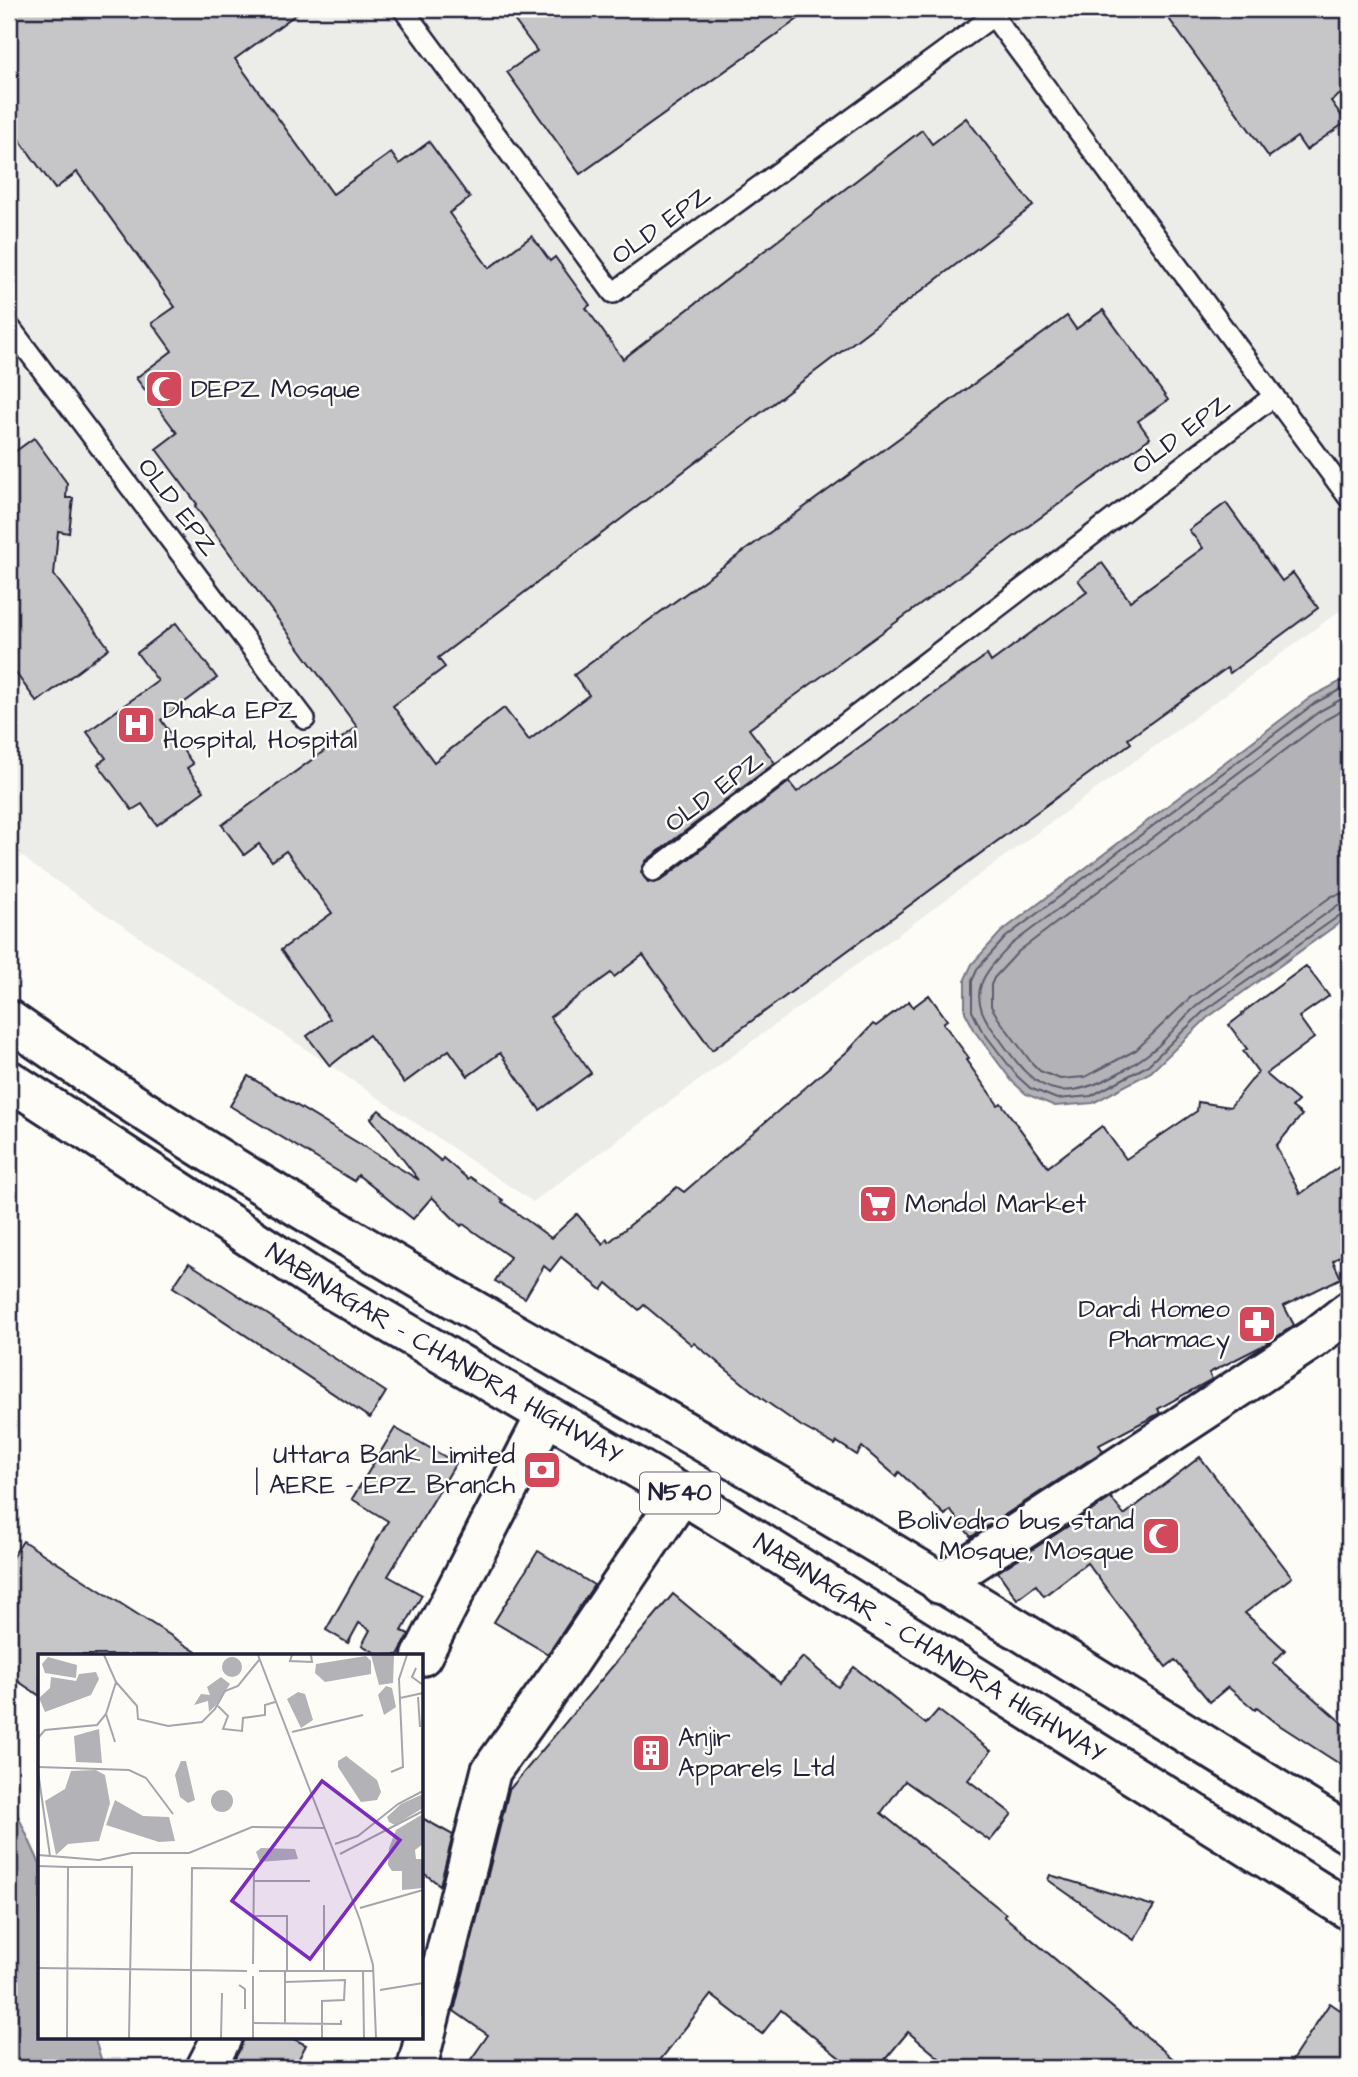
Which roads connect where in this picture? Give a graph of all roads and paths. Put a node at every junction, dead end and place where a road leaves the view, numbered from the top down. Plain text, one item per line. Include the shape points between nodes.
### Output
1 (403, 9) edge
2 (990, 12) edge
3 (9, 326) edge
4 (1274, 396) junction
5 (1349, 498) edge
6 (305, 719) dead end
7 (653, 872) dead end
8 (9, 1020) edge
9 (9, 1080) edge
10 (1349, 1311) edge
11 (547, 1415) junction
12 (682, 1494) junction
13 (940, 1584) junction
14 (423, 1654) edge
15 (1349, 1834) edge
16 (1349, 1910) edge
17 (221, 2038) edge
18 (206, 2068) edge
19 (417, 2068) edge

1 - 2 lane, OLD EPZ via 613,293
2 - 4 lane, OLD EPZ
3 - 6 lane, OLD EPZ
4 - 5 lane, OLD EPZ
4 - 7 lane, OLD EPZ
8 - 13 main road, NABINAGAR - CHANDRA HIGHWAY / N540 via 78,1069 281,1196
9 - 11 main road, NABINAGAR - CHANDRA HIGHWAY / N540 via 314,1279
10 - 13 main road
11 - 12 main road, NABINAGAR - CHANDRA HIGHWAY / N540
11 - 14 main road
12 - 16 main road, NABINAGAR - CHANDRA HIGHWAY / N540
12 - 19 main road via 491,1771
13 - 15 main road, NABINAGAR - CHANDRA HIGHWAY / N540
17 - 18 main road

